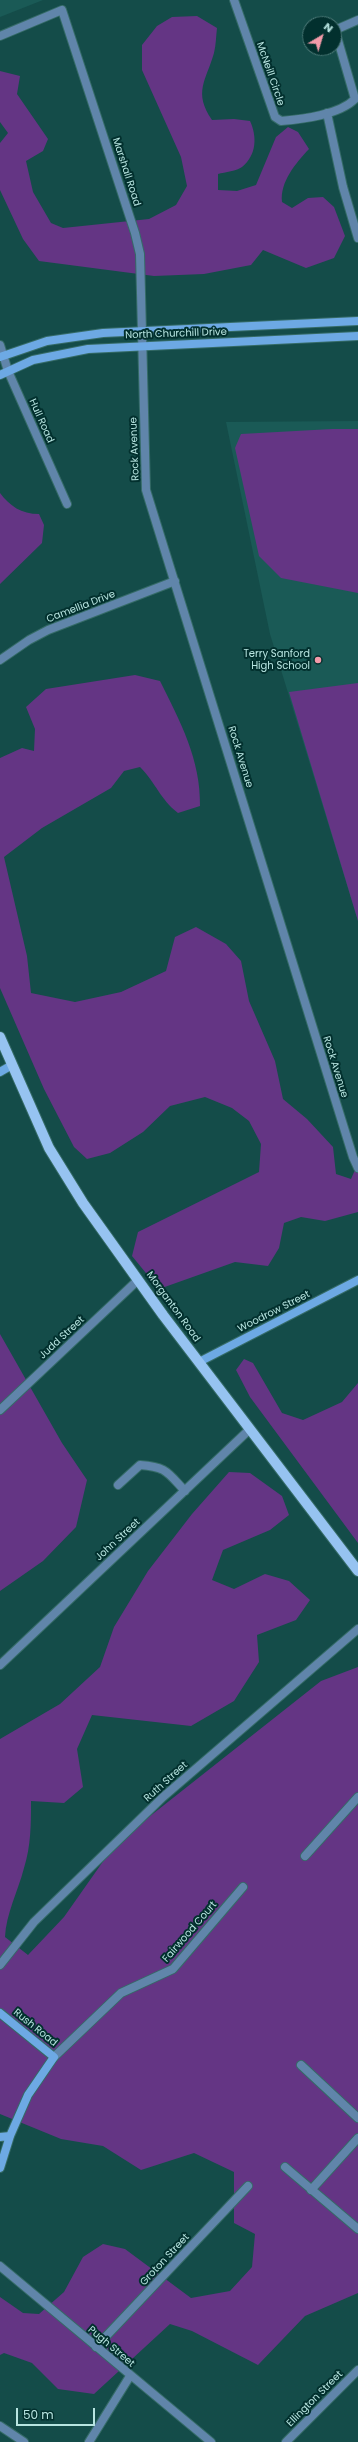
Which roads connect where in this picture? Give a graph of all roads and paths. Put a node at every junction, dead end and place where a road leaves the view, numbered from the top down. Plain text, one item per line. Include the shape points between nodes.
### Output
1 (234, 0) edge
2 (358, 20) edge
3 (0, 36) edge
4 (327, 113) junction
5 (358, 238) edge
6 (358, 322) edge
7 (142, 331) junction
8 (358, 336) edge
9 (0, 345) edge
10 (142, 345) junction
11 (2, 356) edge
12 (8, 371) junction
13 (0, 375) edge
14 (66, 504) dead end
15 (175, 581) junction
16 (0, 660) edge
17 (0, 1037) edge
18 (12, 1065) junction
19 (0, 1072) edge
20 (358, 1168) edge
21 (138, 1280) junction
22 (358, 1280) edge
23 (199, 1362) junction
24 (0, 1410) edge
25 (250, 1429) junction
26 (118, 1485) dead end
27 (185, 1491) junction
28 (358, 1571) edge
29 (358, 1629) edge
30 (0, 1665) edge
31 (358, 1798) edge
32 (306, 1856) dead end
33 (243, 1887) dead end
34 (0, 1965) edge
35 (0, 2013) edge
36 (54, 2057) junction
37 (301, 2065) dead end
38 (358, 2118) edge
39 (10, 2136) junction
40 (0, 2137) edge
41 (358, 2138) edge
42 (284, 2167) dead end
43 (0, 2168) edge
44 (248, 2186) dead end
45 (311, 2190) junction
46 (358, 2229) edge
47 (0, 2266) edge
48 (96, 2347) junction
49 (358, 2370) edge
50 (130, 2376) junction
51 (0, 2426) edge
52 (24, 2442) edge
53 (89, 2442) edge
54 (211, 2442) edge
55 (286, 2442) edge

1 - 4 street, McNeill Circle via 275,117 281,120 294,120
2 - 4 street, McNeill Circle via 335,30 355,99 348,106
3 - 7 street, Marshall Road via 62,10 139,246
4 - 5 street
6 - 7 street, North Churchill Drive
7 - 10 street, Marshall Road
7 - 11 street, North Churchill Drive via 68,337
8 - 10 street, North Churchill Drive
9 - 11 street, Hull Road
10 - 12 street, North Churchill Drive via 62,353 33,360
10 - 15 street, Rock Avenue via 146,490
11 - 12 street, Hull Road
12 - 13 street, North Churchill Drive
12 - 14 street, Hull Road
15 - 16 street, Camellia Drive via 48,630 28,640
15 - 20 street, Rock Avenue
17 - 18 main road, Morganton Road
18 - 19 street
18 - 21 main road, Morganton Road via 49,1148
21 - 23 main road, Morganton Road
21 - 24 street, Judd Street
22 - 23 street, Woodrow Street
23 - 25 main road, Morganton Road
25 - 27 street, John Street
25 - 28 main road, Morganton Road
26 - 27 street via 140,1465 158,1466 168,1472
27 - 30 street, John Street
29 - 34 street, Ruth Street via 163,1797 34,1922
31 - 32 street
33 - 36 street, Fairwood Court via 173,1970 121,1993
35 - 36 street, Rush Road
36 - 39 street, Rush Road via 28,2095
37 - 38 street
39 - 40 street
39 - 43 street, Rush Road
41 - 45 street
42 - 45 street
44 - 48 street, Groton Street
45 - 46 street
47 - 48 street, Pugh Street
48 - 50 street, Pugh Street
49 - 55 street, Ellington Street
50 - 53 street
50 - 54 street, Pugh Street
51 - 52 street

